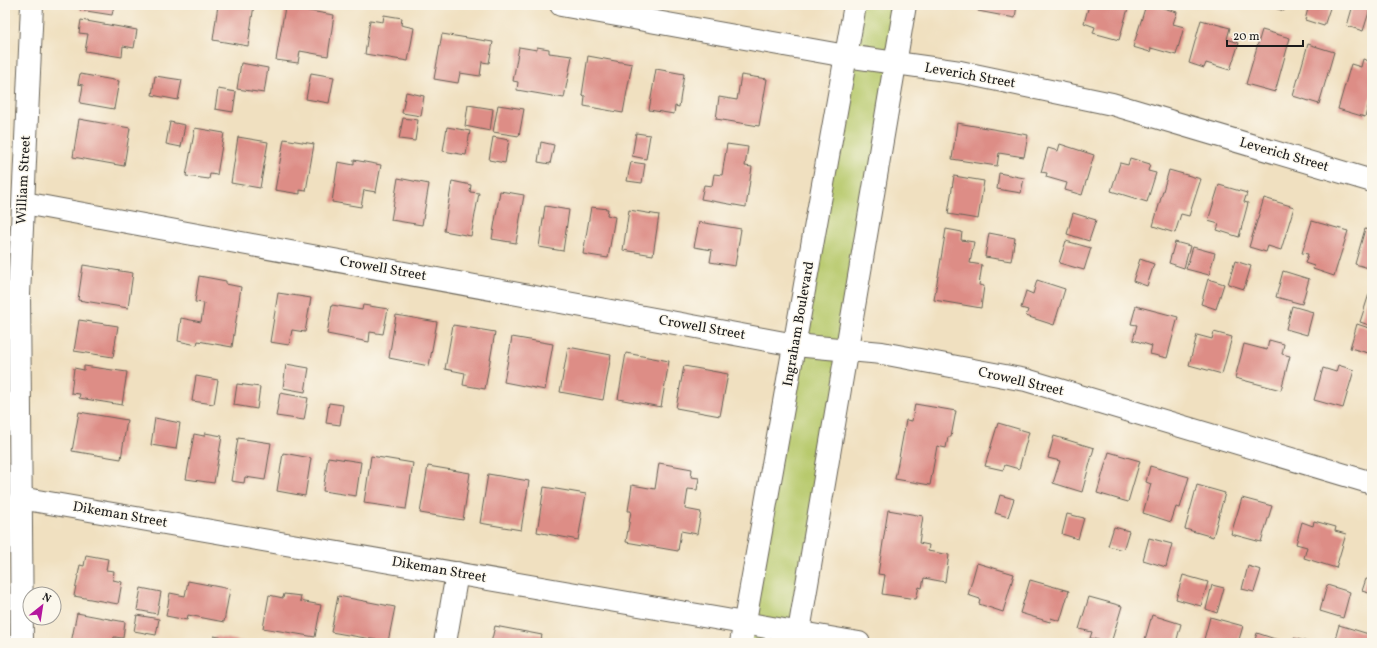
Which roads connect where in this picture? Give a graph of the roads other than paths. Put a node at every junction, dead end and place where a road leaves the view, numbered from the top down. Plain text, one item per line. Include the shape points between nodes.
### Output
1 (32, 5) edge
2 (561, 5) edge
3 (855, 5) edge
4 (905, 5) edge
5 (846, 56) junction
6 (894, 63) junction
7 (1372, 181) edge
8 (24, 203) junction
9 (12, 294) edge
10 (796, 345) junction
11 (847, 349) junction
12 (1372, 483) edge
13 (20, 498) junction
14 (457, 573) junction
15 (743, 633) edge
16 (798, 638) edge
17 (22, 643) edge
18 (445, 643) edge
19 (859, 643) edge

1 - 8 street, William Street
2 - 5 street, Leverich Street
3 - 5 street, Ingraham Boulevard
4 - 6 street
5 - 6 street, Leverich Street
5 - 10 street, Ingraham Boulevard
6 - 7 street, Leverich Street via 960,72 1112,104
6 - 11 street
8 - 9 street, William Street
8 - 10 street, Crowell Street
9 - 13 street, William Street
10 - 11 street, Crowell Street
10 - 15 street, Ingraham Boulevard
11 - 12 street, Crowell Street via 882,353 1026,380
11 - 16 street
13 - 14 street, Dikeman Street
13 - 17 street, William Street
14 - 15 street, Dikeman Street
14 - 18 street
15 - 16 street, Dikeman Street
16 - 19 street, Dikeman Street

